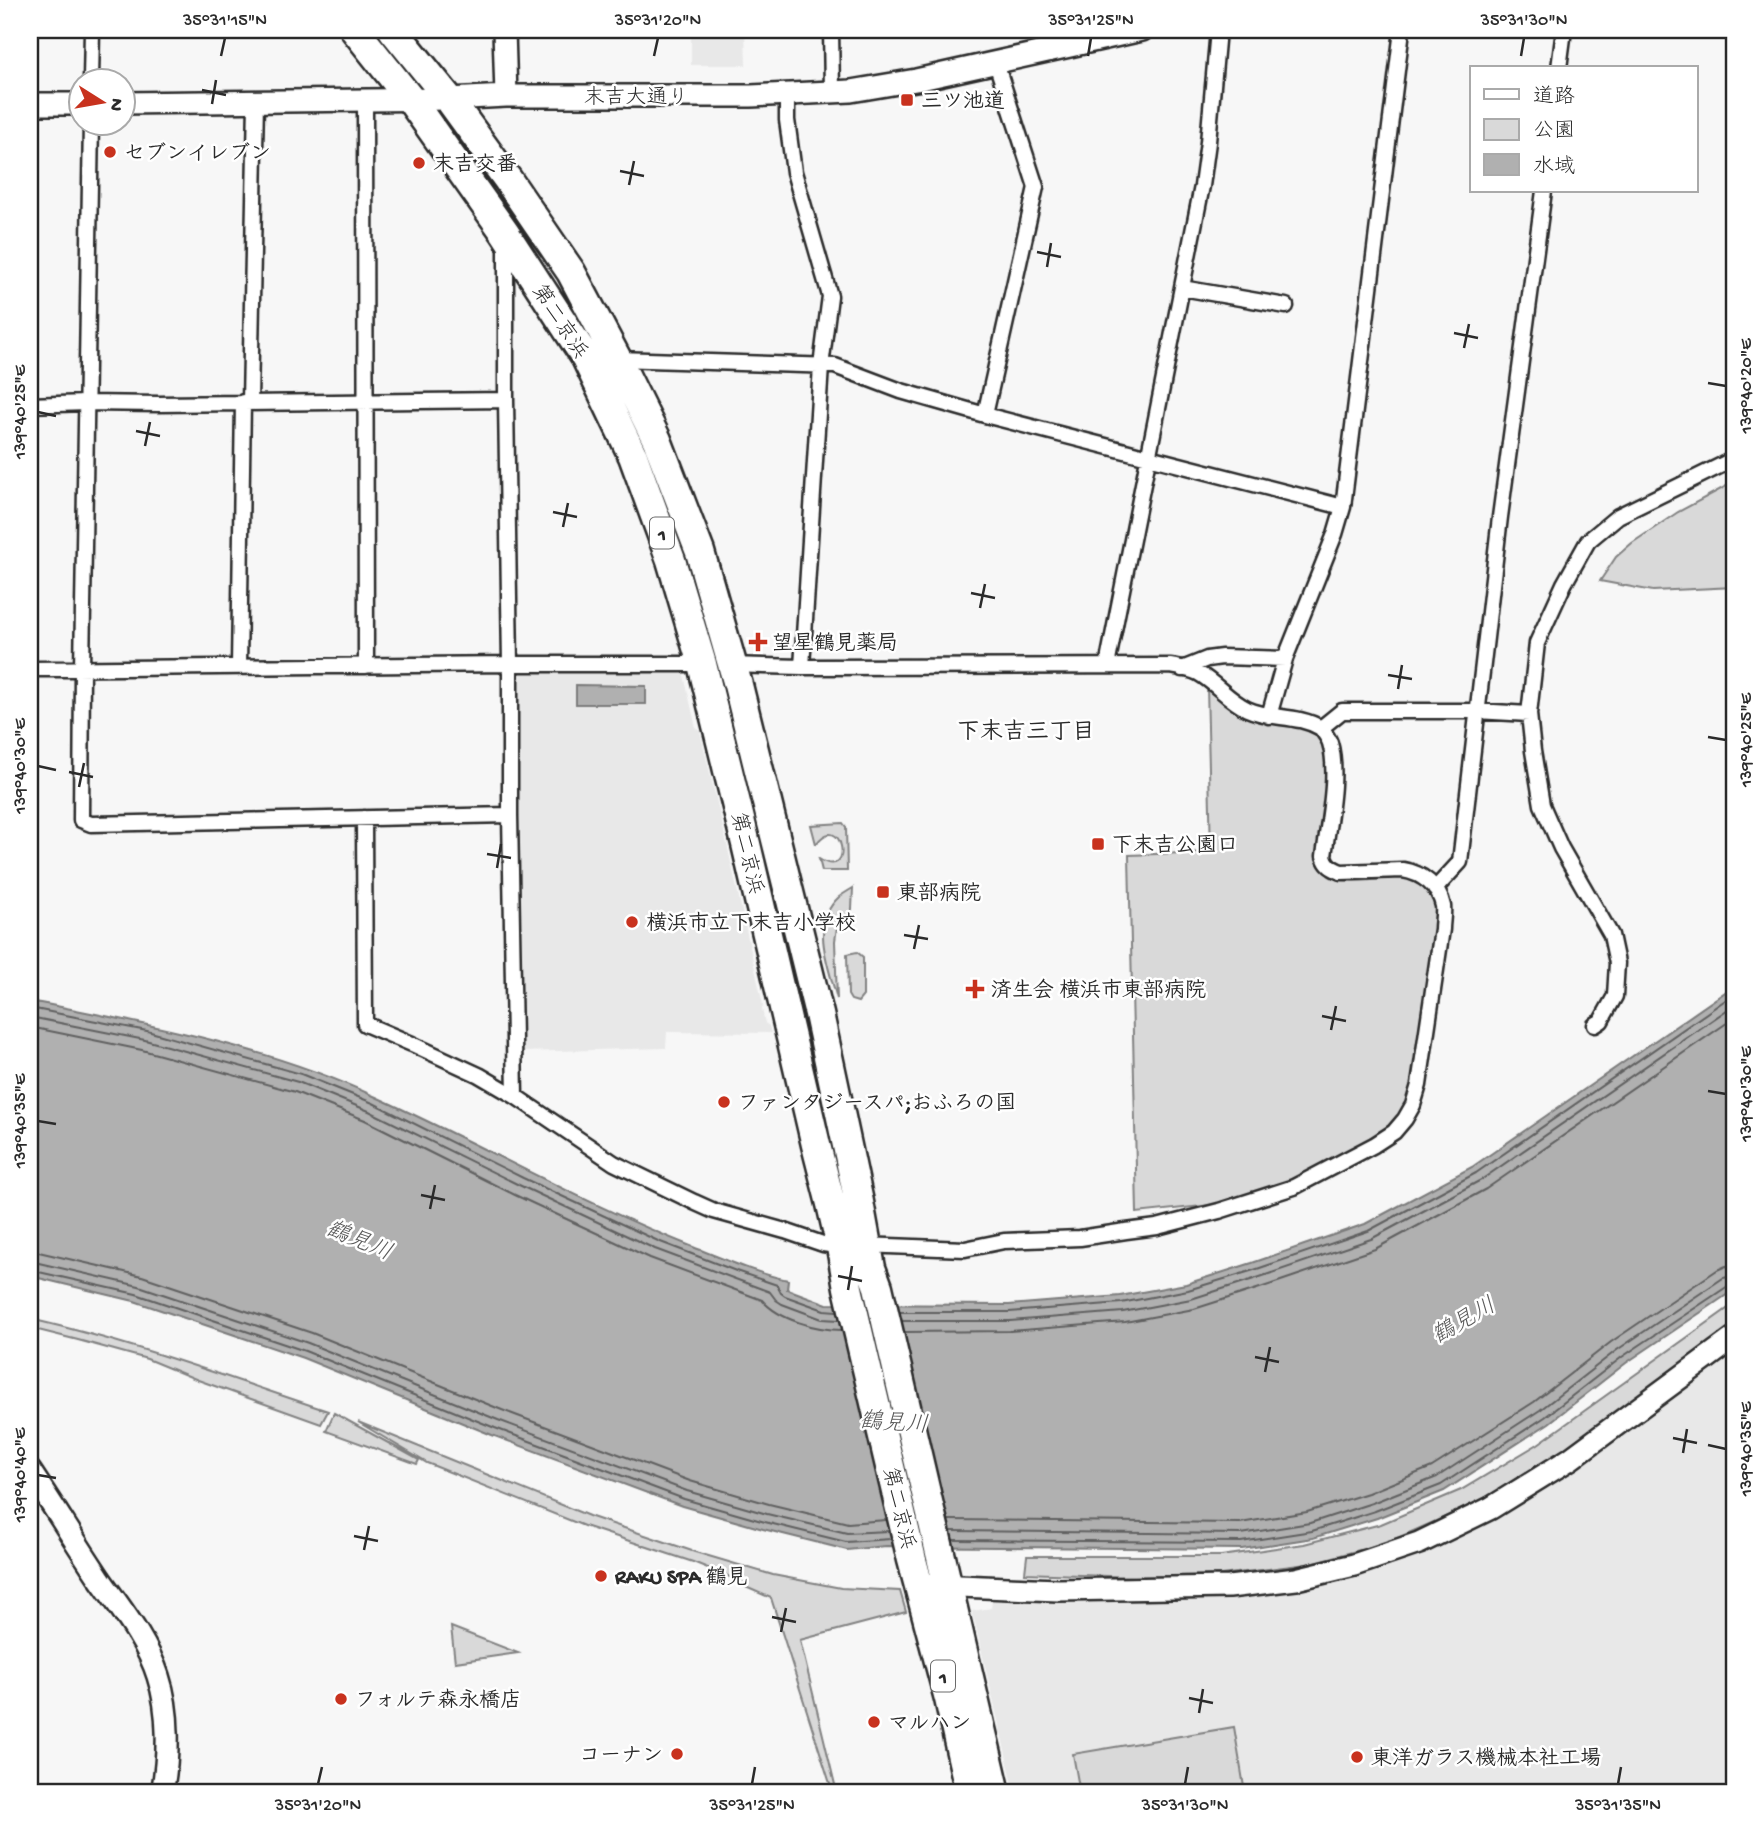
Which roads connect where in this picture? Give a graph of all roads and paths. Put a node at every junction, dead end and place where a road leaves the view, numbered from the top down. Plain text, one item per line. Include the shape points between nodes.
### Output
1 (92, 30) edge
2 (355, 30) edge
3 (393, 30) edge
4 (504, 30) edge
5 (831, 30) edge
6 (1142, 30) edge
7 (1218, 30) edge
8 (1402, 30) edge
9 (1564, 30) edge
10 (996, 63) junction
11 (91, 66) edge
12 (1559, 66) edge
13 (832, 92) junction
14 (787, 94) junction
15 (506, 96) junction
16 (365, 99) junction
17 (410, 99) junction
18 (449, 99) junction
19 (256, 101) junction
20 (136, 103) edge
21 (30, 104) edge
22 (66, 104) edge
23 (91, 136) edge
24 (1544, 192) edge
25 (505, 233) junction
26 (1182, 288) junction
27 (1286, 306) dead end
28 (617, 359) junction
29 (821, 366) junction
30 (506, 400) junction
31 (365, 401) junction
32 (246, 402) junction
33 (86, 403) junction
34 (30, 405) edge
35 (985, 415) junction
36 (1149, 459) junction
37 (1734, 459) edge
38 (1343, 508) junction
39 (1284, 659) junction
40 (510, 664) junction
41 (702, 664) junction
42 (366, 666) junction
43 (733, 666) junction
44 (1107, 666) junction
45 (239, 667) junction
46 (802, 667) junction
47 (30, 668) edge
48 (82, 668) junction
49 (1182, 669) junction
50 (1476, 711) junction
51 (1529, 714) junction
52 (1269, 716) junction
53 (1321, 728) junction
54 (510, 816) junction
55 (364, 818) junction
56 (1435, 889) junction
57 (1595, 1025) dead end
58 (515, 1096) junction
59 (854, 1246) junction
60 (1734, 1338) edge
61 (30, 1471) edge
62 (915, 1572) junction
63 (945, 1573) junction
64 (162, 1793) edge
65 (970, 1793) edge
66 (996, 1793) edge

1 - 11 street
2 - 17 highway, 第二京浜 / 1
3 - 18 highway, 第二京浜 / 1
4 - 15 street
5 - 13 street
6 - 10 street, 末吉大通り
7 - 26 street via 1202,186
8 - 38 street
9 - 12 street
10 - 13 street, 末吉大通り
10 - 35 street via 1036,187
13 - 14 street, 末吉大通り
14 - 15 street, 末吉大通り
14 - 29 street via 794,172 830,296
15 - 18 street, 末吉大通り
16 - 17 street, 末吉大通り
16 - 19 street, 末吉大通り
16 - 31 street
17 - 18 street, 末吉大通り
17 - 25 highway, 第二京浜 / 1
18 - 28 highway, 第二京浜 / 1 via 571,272
19 - 20 street, 末吉大通り
19 - 32 street
21 - 22 street
23 - 33 street
24 - 50 street
25 - 30 street
25 - 41 highway, 第二京浜 / 1 via 586,358 633,456
26 - 27 street
26 - 36 street
28 - 29 street
28 - 43 highway, 第二京浜 / 1 via 657,440 700,552
29 - 35 street via 835,366
29 - 46 street
30 - 31 street
30 - 40 street
31 - 32 street
31 - 42 street
32 - 33 street
32 - 45 street
33 - 34 street
33 - 48 street
35 - 36 street
36 - 38 street
36 - 44 street
37 - 51 street via 1618,516 1588,541 1537,643
38 - 39 street
39 - 49 street via 1222,657
39 - 52 street
40 - 41 street
40 - 42 street
40 - 54 street
41 - 43 street
41 - 59 highway, 第二京浜 / 1 via 816,1146
42 - 45 street
43 - 46 street
43 - 59 highway, 第二京浜 / 1 via 819,1014 859,1202
44 - 46 street
44 - 49 street
45 - 48 street
47 - 48 street
48 - 55 street via 82,820 91,824
49 - 52 street via 1197,672 1231,700
50 - 51 street
50 - 53 street via 1342,711
50 - 56 street via 1460,862
51 - 57 street via 1542,805 1611,935 1617,963 1615,996
52 - 53 street via 1299,719
53 - 56 street via 1333,756 1326,863 1341,872 1412,872
54 - 55 street
54 - 58 street
55 - 58 street via 365,1024
56 - 59 street via 1443,907 1442,929 1419,1085 1405,1119 1374,1145 1294,1187 1157,1227 1080,1238 1004,1241 965,1249
58 - 59 street via 614,1163 714,1211 822,1244
59 - 62 highway, 第二京浜 / 1 via 851,1297
59 - 63 highway, 第二京浜 / 1 via 871,1268 878,1287
60 - 63 street via 1570,1459 1491,1508 1419,1543 1354,1564 1296,1579 1229,1587 1058,1590
61 - 64 street via 133,1626 158,1675 167,1755
62 - 63 street
62 - 65 highway, 第二京浜 / 1
63 - 66 highway, 第二京浜 / 1

